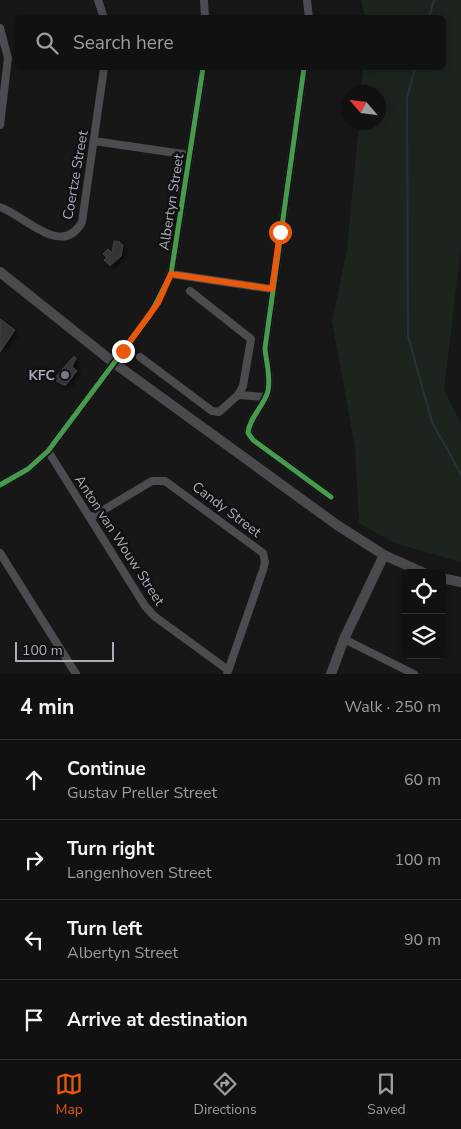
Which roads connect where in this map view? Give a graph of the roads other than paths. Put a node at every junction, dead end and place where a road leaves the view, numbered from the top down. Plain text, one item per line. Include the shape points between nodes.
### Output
1 (98, 0) edge
2 (204, 0) edge
3 (307, 0) edge
4 (103, 15) edge
5 (205, 15) edge
6 (310, 15) edge
7 (0, 28) edge
8 (104, 70) edge
9 (203, 70) edge
10 (304, 70) edge
11 (0, 125) edge
12 (94, 141) junction
13 (190, 155) junction
14 (0, 207) edge
15 (0, 272) edge
16 (171, 274) junction
17 (272, 289) junction
18 (190, 291) dead end
19 (140, 357) dead end
20 (114, 363) junction
21 (238, 395) junction
22 (266, 397) junction
23 (48, 451) junction
24 (0, 485) edge
25 (331, 496) dead end
26 (90, 518) junction
27 (0, 552) edge
28 (384, 555) junction
29 (415, 569) edge
30 (446, 579) edge
31 (461, 582) edge
32 (344, 639) junction
33 (228, 672) edge
34 (76, 674) edge
35 (331, 674) edge
36 (414, 674) edge

1 - 4 street
2 - 5 street
3 - 6 street
7 - 11 street via 8,58
8 - 12 street, Coertze Street
9 - 13 street, Albertyn Street
10 - 17 street
12 - 13 street
12 - 14 street, Coertze Street via 82,222 76,231 63,237 50,236
13 - 16 street, Albertyn Street
15 - 20 main road
16 - 17 street
16 - 20 street, Albertyn Street via 158,303
17 - 22 street via 265,348 269,379
18 - 21 street via 251,339 245,381
19 - 21 street via 212,411 219,412
20 - 23 street, Albertyn Street
20 - 28 main road via 337,525
21 - 22 street
22 - 25 street via 250,426 250,437
23 - 24 street, Albertyn Street
23 - 26 street, Anton van Wouw Street
26 - 33 street, Anton van Wouw Street via 154,616
26 - 33 street, Candy Street via 152,481 165,481 263,553 263,570
27 - 34 street
28 - 29 main road
28 - 32 main road
30 - 31 main road
32 - 35 main road
32 - 36 street

